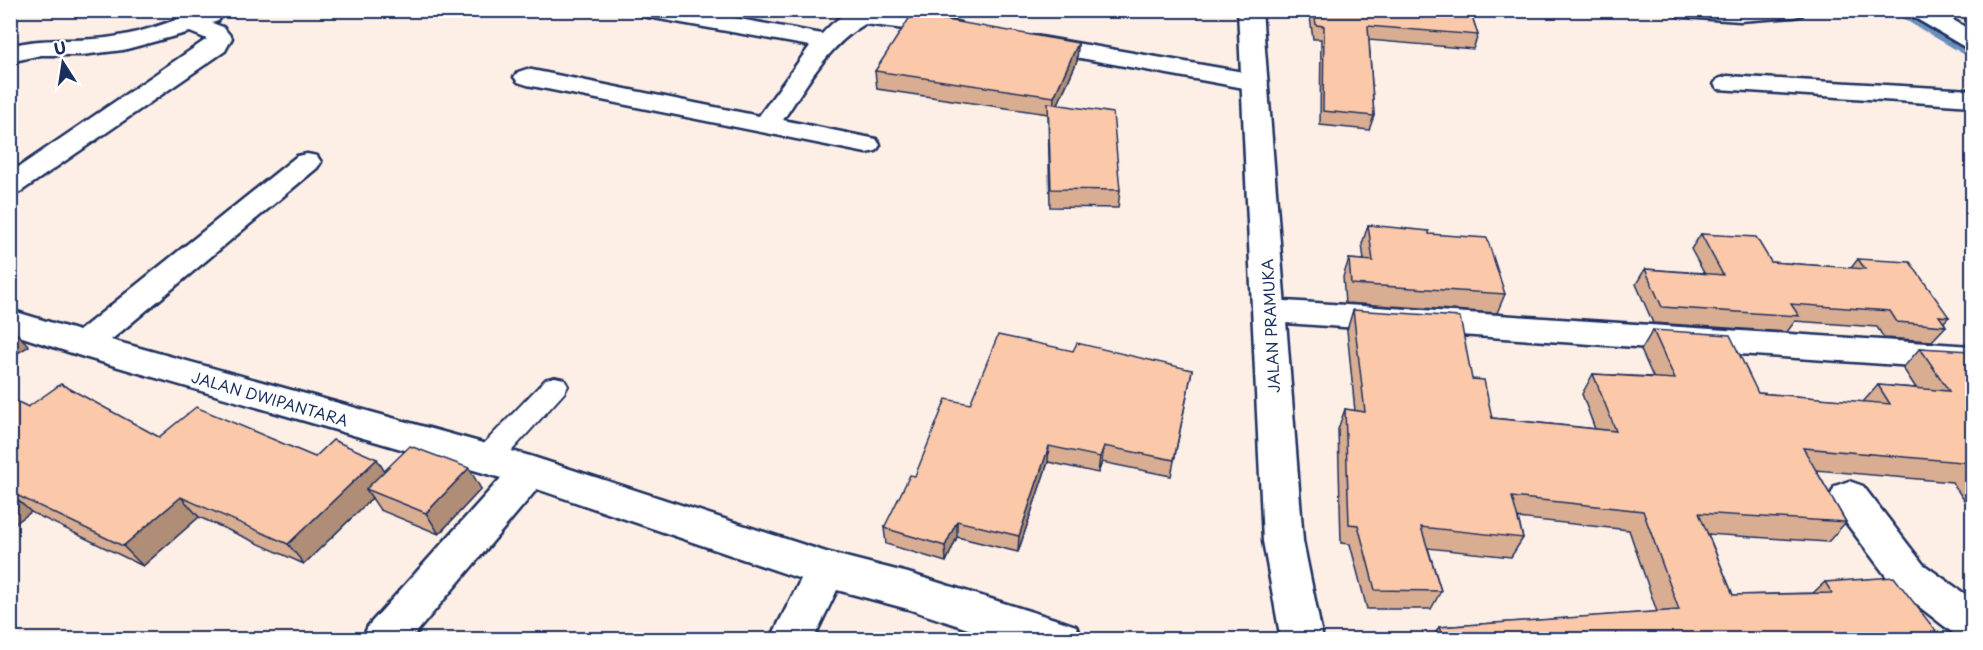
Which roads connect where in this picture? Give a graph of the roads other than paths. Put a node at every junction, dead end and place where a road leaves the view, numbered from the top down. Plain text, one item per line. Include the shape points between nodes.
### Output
1 (223, 10) edge
2 (648, 10) edge
3 (1250, 10) edge
4 (1683, 10) edge
5 (1794, 10) edge
6 (1918, 10) edge
7 (190, 24) junction
8 (972, 32) edge
9 (1007, 38) edge
10 (1972, 41) edge
11 (827, 42) junction
12 (10, 55) edge
13 (527, 77) dead end
14 (1255, 82) junction
15 (1726, 84) dead end
16 (1972, 98) edge
17 (766, 125) junction
18 (866, 145) dead end
19 (306, 162) dead end
20 (10, 186) edge
21 (1270, 311) junction
22 (10, 321) edge
23 (84, 345) junction
24 (1972, 358) edge
25 (555, 386) dead end
26 (487, 459) junction
27 (530, 471) junction
28 (1849, 497) dead end
29 (826, 570) junction
30 (1972, 623) edge
31 (383, 639) edge
32 (791, 639) edge
33 (1061, 639) edge
34 (1302, 639) edge

1 - 7 street
2 - 11 street
3 - 14 street, JALAN PRAMUKA
4 - 5 street via 1740,14
6 - 10 street
7 - 12 street via 94,47 38,47
7 - 20 street via 214,32 220,38 216,46
8 - 11 street via 861,16
9 - 14 street
11 - 17 street
13 - 17 street
14 - 21 street, JALAN PRAMUKA
15 - 16 street
17 - 18 street
19 - 23 street
21 - 24 street
21 - 34 street, JALAN PRAMUKA via 1283,541
22 - 23 street, JALAN DWIPANTARA
23 - 26 street, JALAN DWIPANTARA
25 - 26 lane
26 - 27 street, JALAN DWIPANTARA
27 - 29 street, JALAN DWIPANTARA
27 - 31 street
28 - 30 street via 1909,576
29 - 32 street
29 - 33 street, JALAN DWIPANTARA

